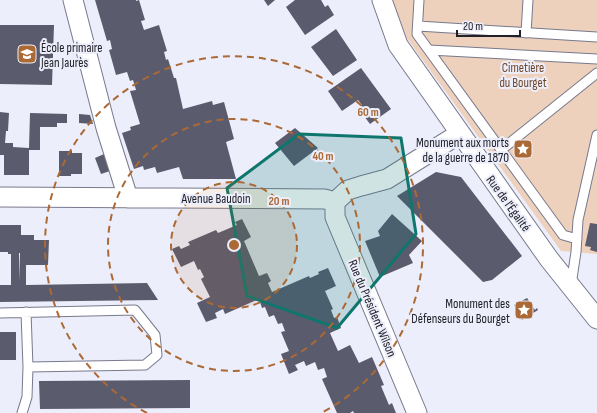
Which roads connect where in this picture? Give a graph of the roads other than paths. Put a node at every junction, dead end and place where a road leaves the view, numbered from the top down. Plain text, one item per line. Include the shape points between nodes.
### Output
1 (73, 0) edge
2 (382, 0) edge
3 (419, 0) edge
4 (528, 0) edge
5 (418, 26) junction
6 (526, 32) junction
7 (597, 37) edge
8 (429, 50) junction
9 (597, 59) edge
10 (595, 79) edge
11 (459, 134) junction
12 (597, 135) edge
13 (501, 150) junction
14 (0, 197) edge
15 (128, 198) junction
16 (335, 202) junction
17 (577, 239) junction
18 (571, 288) junction
19 (26, 312) junction
20 (0, 313) edge
21 (597, 319) edge
22 (28, 367) junction
23 (22, 413) edge
24 (417, 413) edge

1 - 15 street via 106,128
2 - 11 street, Rue de l'Égalité via 398,45
3 - 5 lane
4 - 6 lane
5 - 6 lane
5 - 8 lane via 418,34
6 - 7 lane
8 - 9 lane
8 - 13 lane
10 - 13 lane
11 - 16 street via 387,179 348,190
11 - 18 street, Rue de l'Égalité
12 - 17 lane via 578,220
13 - 17 lane via 562,235
14 - 15 street, Avenue Baudoin
15 - 16 street, Avenue Baudoin via 325,199
16 - 24 street, Rue du Président Wilson via 335,217
17 - 18 lane
18 - 21 street, Rue de l'Égalité
19 - 20 lane
19 - 22 lane
19 - 22 lane via 135,310 155,335 157,355 145,365
22 - 23 lane via 27,397

